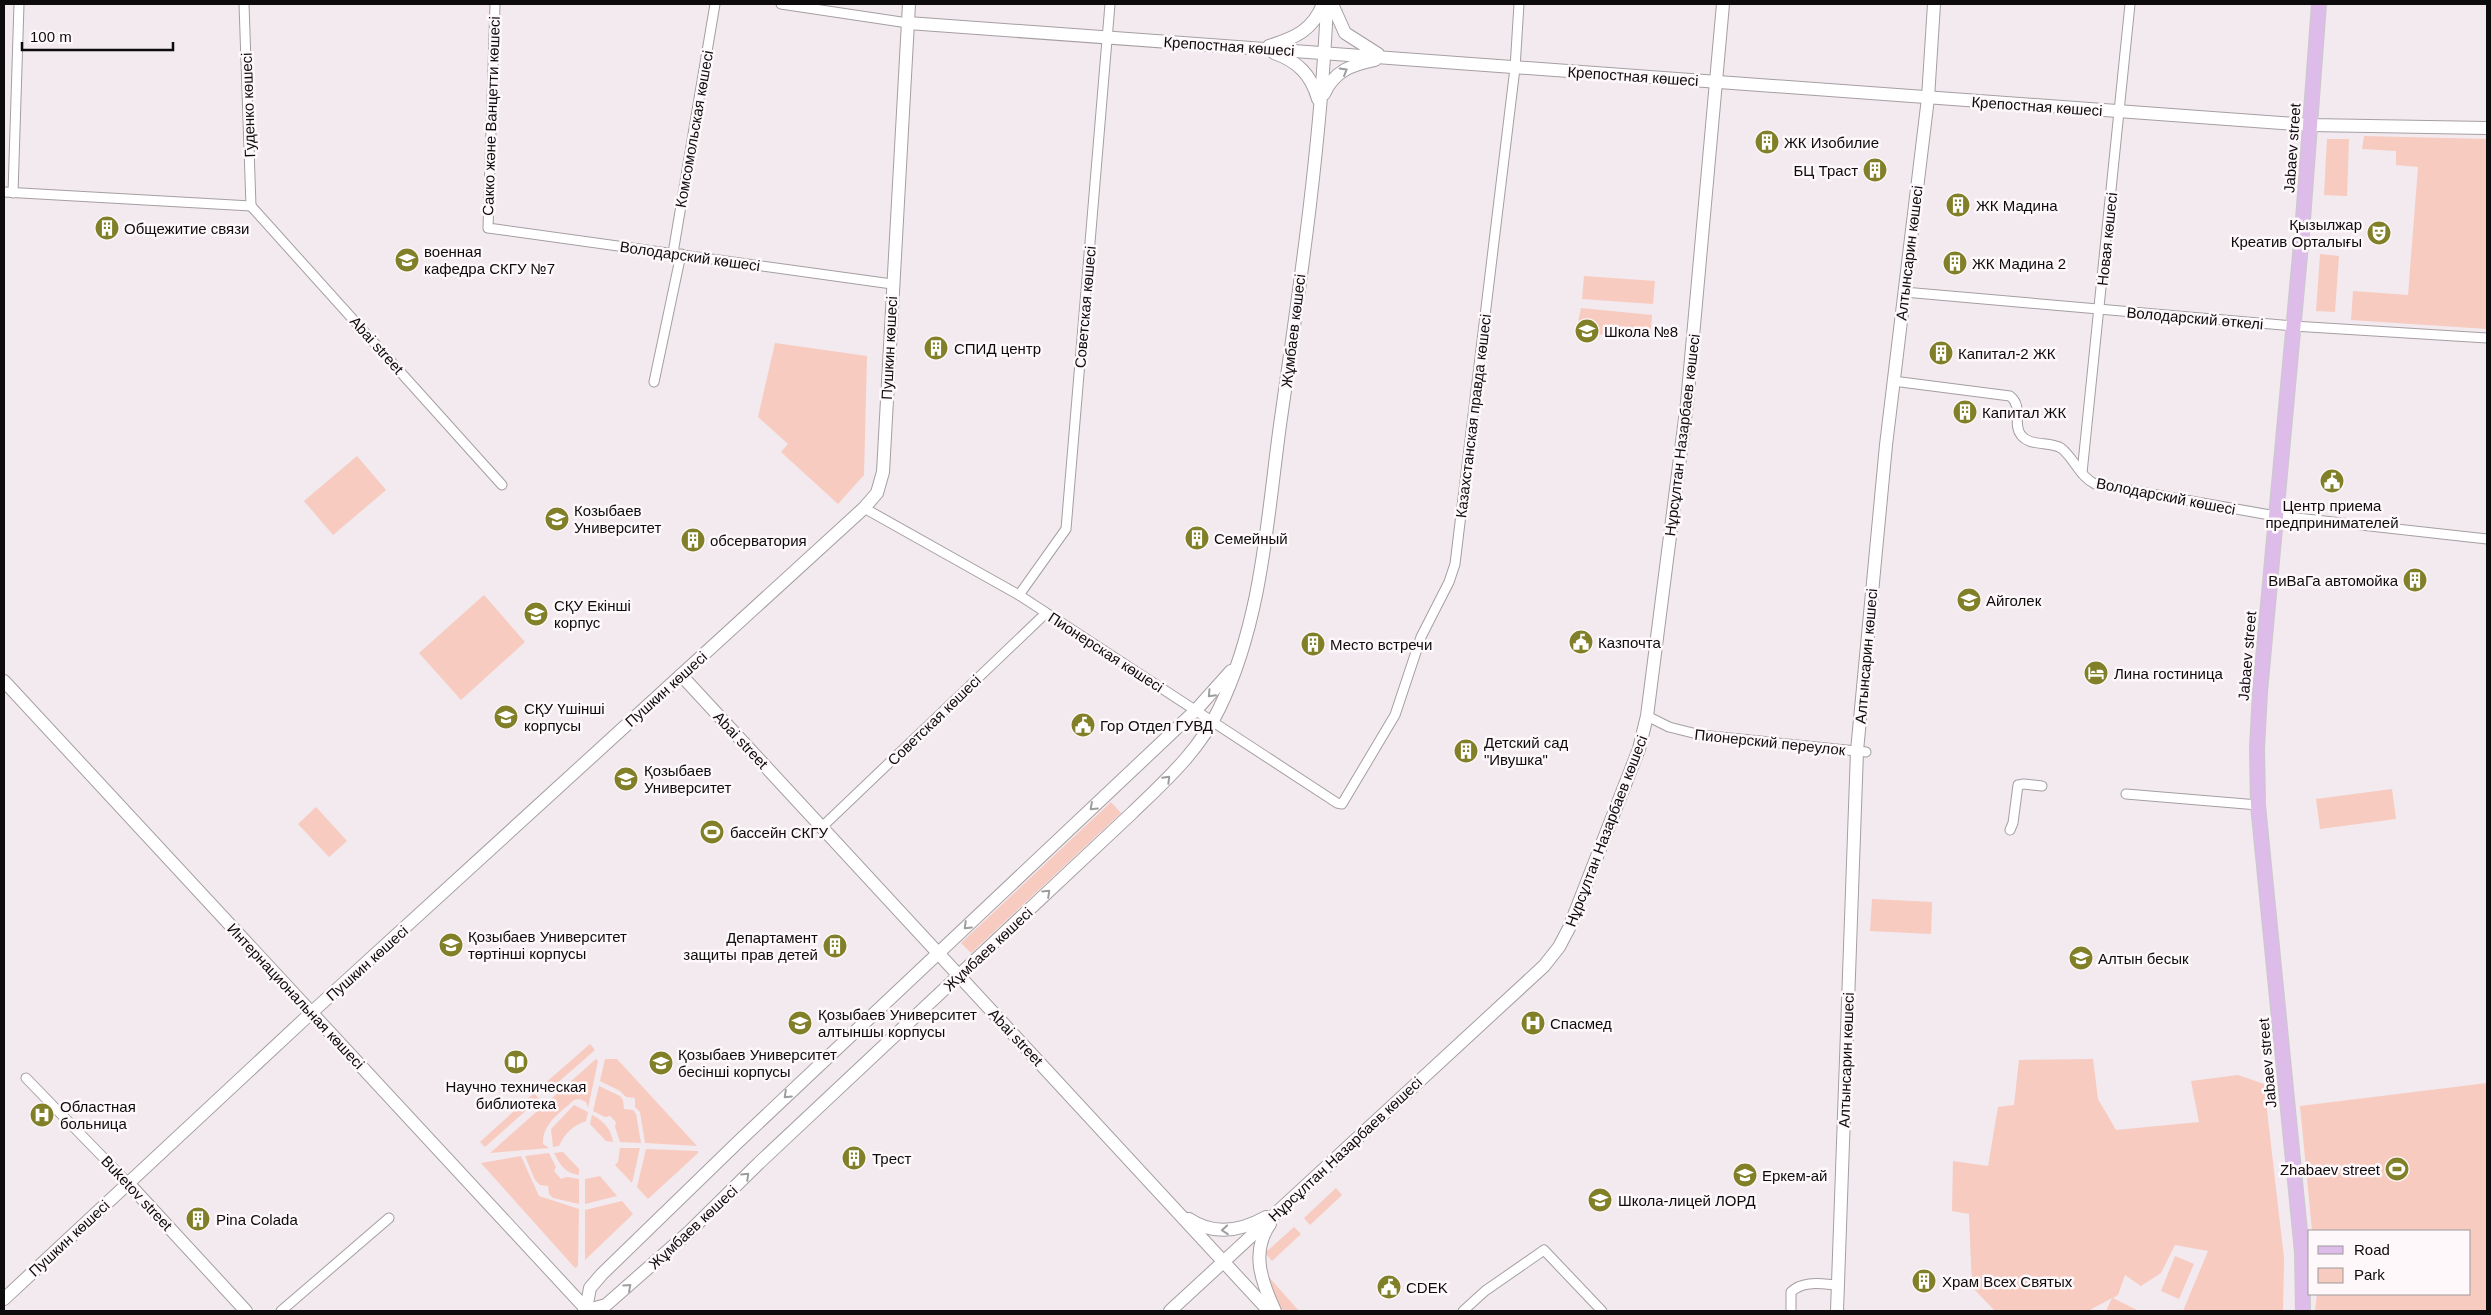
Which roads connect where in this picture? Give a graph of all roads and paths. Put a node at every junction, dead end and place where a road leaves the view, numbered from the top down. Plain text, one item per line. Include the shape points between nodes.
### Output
1 (19, 4) edge
2 (244, 4) edge
3 (495, 4) edge
4 (715, 4) edge
5 (781, 4) edge
6 (909, 4) edge
7 (1110, 4) edge
8 (1323, 4) edge
9 (1327, 4) edge
10 (1332, 4) edge
11 (1519, 4) edge
12 (1723, 4) edge
13 (1934, 4) edge
14 (2130, 4) edge
15 (2318, 4) edge
16 (908, 23) junction
17 (1108, 38) junction
18 (1262, 48) junction
19 (1325, 53) junction
20 (1385, 57) junction
21 (1515, 68) junction
22 (1717, 82) junction
23 (1928, 98) junction
24 (1320, 106) junction
25 (2119, 112) junction
26 (2310, 125) junction
27 (2487, 128) edge
28 (8, 193) edge
29 (251, 206) junction
30 (488, 228) joint
31 (677, 254) junction
32 (892, 284) junction
33 (1904, 292) junction
34 (2100, 310) junction
35 (2293, 326) junction
36 (2487, 338) edge
37 (1893, 381) junction
38 (654, 382) dead end
39 (2082, 473) junction
40 (502, 485) dead end
41 (864, 508) junction
42 (2275, 516) junction
43 (2487, 539) edge
44 (1020, 595) junction
45 (1046, 612) junction
46 (1241, 656) junction
47 (681, 675) junction
48 (4, 681) edge
49 (1196, 710) junction
50 (1647, 716) junction
51 (1212, 722) junction
52 (1861, 751) junction
53 (2042, 786) dead end
54 (2126, 794) dead end
55 (1342, 804) joint
56 (2258, 804) junction
57 (822, 827) junction
58 (2010, 830) dead end
59 (938, 953) junction
60 (959, 976) junction
61 (311, 1013) junction
62 (26, 1078) dead end
63 (128, 1183) junction
64 (1285, 1205) junction
65 (1175, 1210) junction
66 (390, 1218) dead end
67 (1223, 1263) junction
68 (1838, 1285) junction
69 (4, 1299) edge
70 (246, 1311) edge
71 (281, 1311) edge
72 (586, 1311) edge
73 (1170, 1311) edge
74 (1269, 1311) edge
75 (1275, 1311) edge
76 (1463, 1311) edge
77 (1602, 1311) edge
78 (1791, 1311) edge
79 (1837, 1311) edge
80 (2303, 1311) edge

1 - 28 street
2 - 29 street, Гуденко көшесі
3 - 30 street, Сакко және Ванцетти көшесі
4 - 31 street, Комсомольская көшесі
5 - 16 street, Крепостная көшесі
6 - 16 street, Пушкин көшесі
7 - 17 street, Советская көшесі
8 - 18 street via 1312,24 1299,36
9 - 19 street, Жұмбаев көшесі
10 - 20 street via 1345,33
11 - 21 street, Казахстанская правда көшесі
12 - 22 street, Нұрсұлтан Назарбаев көшесі
13 - 23 street, Алтынсарин көшесі
14 - 25 street, Новая көшесі
15 - 26 main road, Jabaev street
16 - 17 street, Крепостная көшесі
16 - 32 street, Пушкин көшесі
17 - 18 street, Крепостная көшесі
17 - 44 street, Советская көшесі via 1066,530
18 - 19 street, Крепостная көшесі
18 - 24 street via 1286,57 1304,70
19 - 20 street, Крепостная көшесі
19 - 24 street, Жұмбаев көшесі
20 - 21 street, Крепостная көшесі
24 -> 20 street via 1330,82 1338,73
21 - 22 street, Крепостная көшесі
21 - 55 street, Казахстанская правда көшесі via 1453,571 1421,637 1395,715
22 - 23 street, Крепостная көшесі
22 - 50 street, Нұрсұлтан Назарбаев көшесі via 1687,402
23 - 25 street, Крепостная көшесі
23 - 33 street, Алтынсарин көшесі
24 - 46 street, Жұмбаев көшесі via 1259,578
25 - 26 street, Крепостная көшесі
25 - 34 street, Новая көшесі
26 - 27 street, Крепостная көшесі
26 - 35 main road, Jabaev street
28 - 29 street
29 - 40 street, Abai street
30 - 31 street, Володарский көшесі
31 - 32 street, Володарский көшесі
31 - 38 street, Комсомольская көшесі
32 - 41 street, Пушкин көшесі via 883,472 877,493
33 - 34 street, Володарский өткелі
33 - 37 street, Алтынсарин көшесі
34 - 35 street, Володарский өткелі
34 - 39 street, Новая көшесі
35 - 36 street, Володарский өткелі
35 - 42 main road, Jabaev street
37 - 39 street, Володарский көшесі via 2010,396 2017,408 2018,429 2022,436 2061,449
37 - 52 street, Алтынсарин көшесі
39 - 42 street, Володарский көшесі via 2095,484
41 - 44 street, Пионерская көшесі
41 - 47 street, Пушкин көшесі
42 - 43 street, Володарский көшесі
42 - 56 main road, Jabaev street via 2259,706
44 - 45 street, Пионерская көшесі
45 - 49 street, Пионерская көшесі
45 - 57 street, Советская көшесі
46 -> 49 street, Жұмбаев көшесі via 1225,680
46 - 51 street, Жұмбаев көшесі
47 - 57 street, Abai street
47 - 61 street, Пушкин көшесі
48 - 61 street, Интернациональная көшесі
49 - 51 street, Пионерская көшесі
49 -> 59 street, Жұмбаев көшесі
50 - 52 street, Пионерский переулок via 1669,727 1701,735
50 - 64 street, Нұрсұлтан Назарбаев көшесі via 1639,748 1597,859 1569,928 1553,955
51 - 55 street, Пионерская көшесі
60 -> 51 street, Жұмбаев көшесі via 1188,757
52 - 68 street, Алтынсарин көшесі
53 - 58 street via 2018,785
54 - 56 street
56 - 80 main road, Jabaev street via 2302,1252
57 - 59 street, Abai street
59 - 60 street, Abai street
59 -> 72 street, Жұмбаев көшесі via 602,1274 590,1288
60 - 65 street, Abai street
72 -> 60 street, Жұмбаев көшесі via 606,1305 625,1290
61 - 63 street, Пушкин көшесі
61 - 72 street, Интернациональная көшесі
62 - 63 street, Buketov street
63 - 69 street, Пушкин көшесі
63 - 70 street, Buketov street
64 -> 65 street via 1253,1224 1221,1230 1198,1225
64 - 67 street, Нұрсұлтан Назарбаев көшесі
64 - 75 street via 1267,1228 1258,1257 1262,1279
65 - 67 street, Abai street
66 - 71 street
67 - 73 street, Нұрсұлтан Назарбаев көшесі
67 - 74 street, Abai street
68 - 78 street via 1806,1284 1796,1287 1791,1292
68 - 79 street, Алтынсарин көшесі
76 - 77 street via 1484,1291 1544,1250

